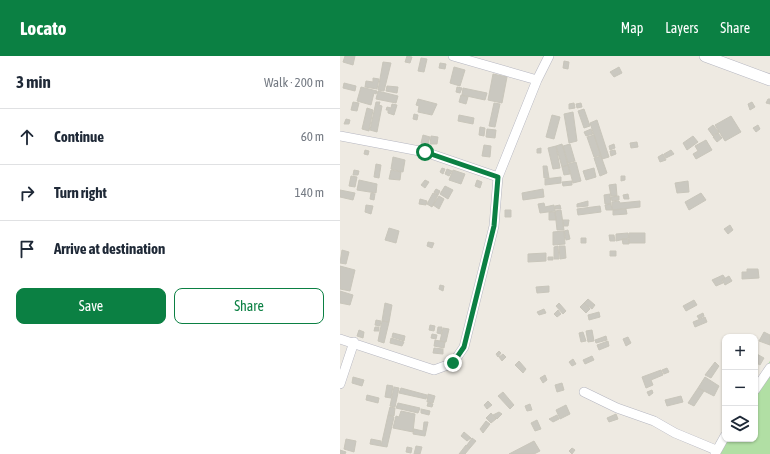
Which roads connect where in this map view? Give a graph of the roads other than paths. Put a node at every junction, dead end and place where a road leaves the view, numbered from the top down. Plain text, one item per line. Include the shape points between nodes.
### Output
1 (453, 56) edge
2 (550, 56) edge
3 (705, 56) edge
4 (537, 80) junction
5 (770, 80) edge
6 (340, 136) edge
7 (498, 177) junction
8 (340, 339) edge
9 (354, 342) junction
10 (770, 368) edge
11 (340, 384) edge
12 (758, 386) edge
13 (584, 392) dead end
14 (722, 441) edge
15 (715, 452) edge

1 - 4 street
2 - 4 street
3 - 5 street
4 - 7 street
6 - 7 street via 425,152
7 - 9 street via 492,234 464,347 453,363 434,370
8 - 9 street
9 - 11 street
10 - 12 street
13 - 15 street via 617,408 654,421
14 - 15 street

